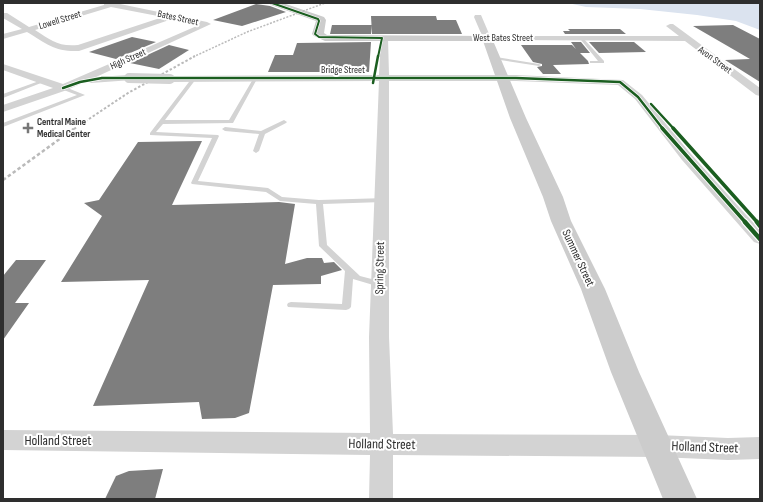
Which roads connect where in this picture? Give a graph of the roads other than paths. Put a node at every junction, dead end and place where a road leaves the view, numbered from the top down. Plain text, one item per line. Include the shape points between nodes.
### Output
1 (103, 3) edge
2 (274, 3) edge
3 (114, 4) edge
4 (4, 15) dead end
5 (171, 17) junction
6 (478, 17) dead end
7 (207, 24) joint
8 (670, 26) dead end
9 (28, 30) junction
10 (3, 37) edge
11 (384, 38) junction
12 (582, 39) junction
13 (686, 39) junction
14 (495, 58) junction
15 (592, 62) dead end
16 (539, 65) dead end
17 (3, 67) edge
18 (194, 79) junction
19 (255, 79) junction
20 (383, 79) junction
21 (44, 81) junction
22 (63, 88) junction
23 (760, 94) edge
24 (3, 96) edge
25 (3, 109) edge
26 (161, 122) junction
27 (231, 122) junction
28 (284, 122) dead end
29 (3, 125) edge
30 (225, 129) junction
31 (262, 133) junction
32 (216, 136) junction
33 (256, 151) dead end
34 (383, 200) junction
35 (319, 202) junction
36 (760, 239) edge
37 (349, 270) junction
38 (380, 284) junction
39 (291, 305) dead end
40 (3, 440) edge
41 (382, 444) junction
42 (658, 446) junction
43 (760, 448) edge
44 (380, 499) edge
45 (680, 499) edge

1 - 3 street, Bates Street
2 - 11 street, West Bates Street via 320,18 320,36
3 - 5 street, Bates Street
3 - 9 street, Lowell Street
4 - 9 street
5 - 7 street, Bates Street
5 - 9 street via 72,49 56,46
6 - 14 street, Summer Street
7 - 22 street, High Street
8 - 13 street, Avon Street
9 - 10 street, Lowell Street
11 - 14 street, West Bates Street
11 - 20 street, Spring Street
12 - 13 street, West Bates Street
12 - 14 street, West Bates Street
12 - 15 lane via 602,62
13 - 23 street, Avon Street
14 - 16 lane
14 - 20 street, Bridge Street
14 - 36 street, Bridge Street via 624,84
14 - 42 street, Summer Street via 561,221 593,289 625,372
17 - 21 street
18 - 19 street, Bridge Street
18 - 22 street, Bridge Street, bridge via 88,80
18 - 26 lane
19 - 20 street, Bridge Street
19 - 27 lane
20 - 34 street, Spring Street
21 - 22 street
21 - 24 lane
22 - 25 street, High Street
22 - 29 lane via 82,94
26 - 27 lane
26 - 32 lane via 152,134
27 - 30 lane
28 - 31 lane
30 - 31 lane
30 - 32 lane
31 - 33 lane
32 - 35 lane via 194,183 268,190 280,199
34 - 35 lane
34 - 38 street, Spring Street
35 - 37 lane via 322,246
37 - 38 lane via 358,278
37 - 39 lane via 346,307
38 - 41 street, Spring Street
40 - 41 street, Holland Street
41 - 42 street, Holland Street
41 - 44 street, Spring Street
42 - 43 street, Holland Street
42 - 45 street, Summer Street

